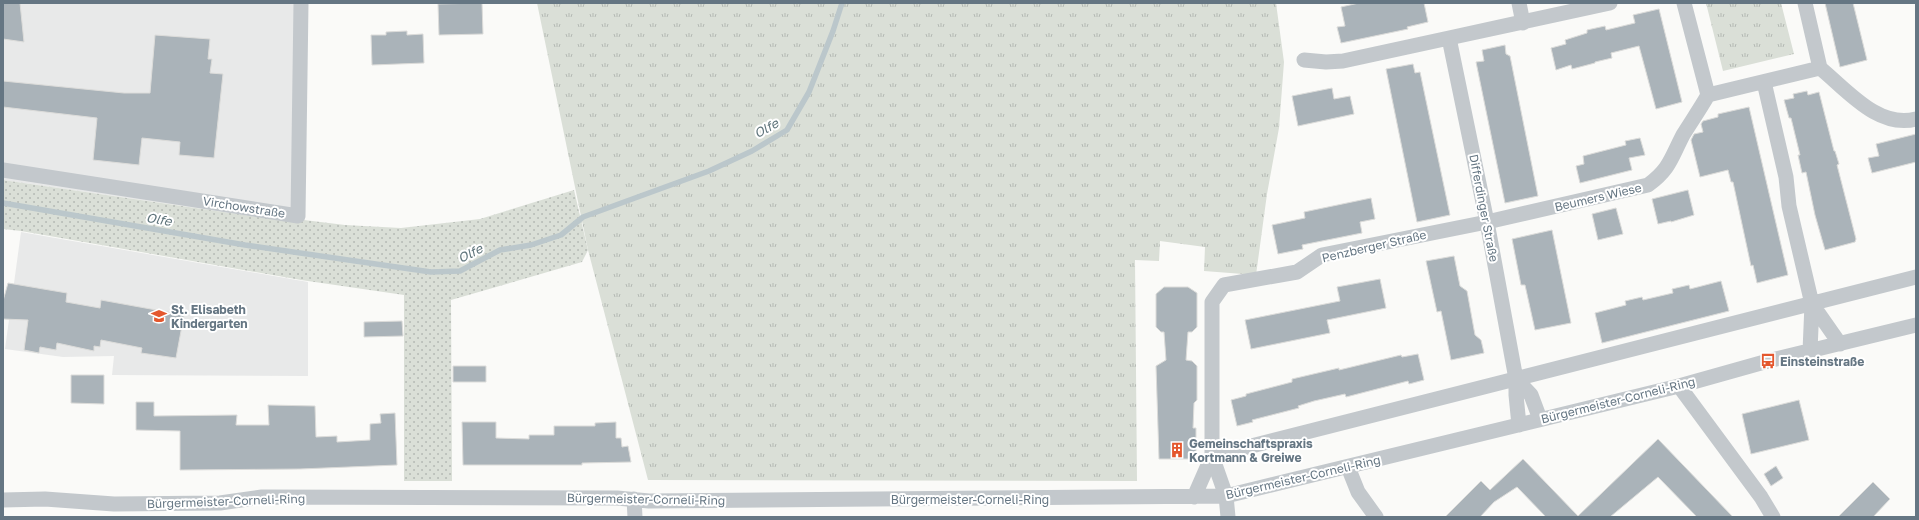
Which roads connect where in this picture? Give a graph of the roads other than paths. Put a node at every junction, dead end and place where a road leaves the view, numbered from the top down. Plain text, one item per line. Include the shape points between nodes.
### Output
1 (301, 3) edge
2 (1519, 3) edge
3 (1610, 3) edge
4 (1684, 3) edge
5 (1805, 3) edge
6 (1523, 23) junction
7 (1449, 38) junction
8 (1304, 60) dead end
9 (1820, 68) junction
10 (1764, 82) junction
11 (1708, 95) junction
12 (1916, 119) edge
13 (3, 170) edge
14 (1487, 222) junction
15 (1916, 277) edge
16 (1812, 304) junction
17 (1916, 325) edge
18 (1840, 344) junction
19 (1810, 351) junction
20 (1516, 379) junction
21 (1679, 386) junction
22 (1540, 419) junction
23 (1519, 425) junction
24 (1212, 456) junction
25 (1348, 467) junction
26 (1226, 496) junction
27 (1194, 497) junction
28 (634, 499) junction
29 (3, 500) edge
30 (635, 517) edge
31 (1228, 517) edge
32 (1376, 517) edge
33 (1773, 517) edge

1 - 13 street, Virchowstraße via 298,216
2 - 6 street
3 - 6 street
4 - 11 street
5 - 9 street
6 - 7 street
7 - 8 street via 1344,62
7 - 14 street, Differdinger Straße
9 - 10 street
9 - 12 street via 1878,115 1892,120
10 - 11 street
10 - 16 street
11 - 14 street, Beumers Wiese via 1677,147 1670,164 1662,175 1648,186
14 - 20 street, Differdinger Straße
14 - 24 street, Penzberger Straße via 1322,255 1297,272 1224,285 1212,302
15 - 16 street
16 - 18 street
16 - 19 street
16 - 20 street
17 - 18 street, Bürgermeister-Corneli-Ring
18 - 19 street, Bürgermeister-Corneli-Ring
19 - 21 street, Bürgermeister-Corneli-Ring
20 - 22 street via 1532,395
20 - 23 street, Differdinger Straße
20 - 24 street
21 - 22 street, Bürgermeister-Corneli-Ring
21 - 33 street
22 - 23 street, Bürgermeister-Corneli-Ring
23 - 25 street, Bürgermeister-Corneli-Ring
24 - 26 street, Penzberger Straße
24 - 27 street, Penzberger Straße
25 - 26 street, Bürgermeister-Corneli-Ring
25 - 32 street via 1358,492
26 - 27 street, Bürgermeister-Corneli-Ring
26 - 31 street, Penzberger Straße
27 - 28 street, Bürgermeister-Corneli-Ring via 656,501
28 - 29 street, Bürgermeister-Corneli-Ring via 262,497 220,503 114,504 45,499
28 - 30 street

